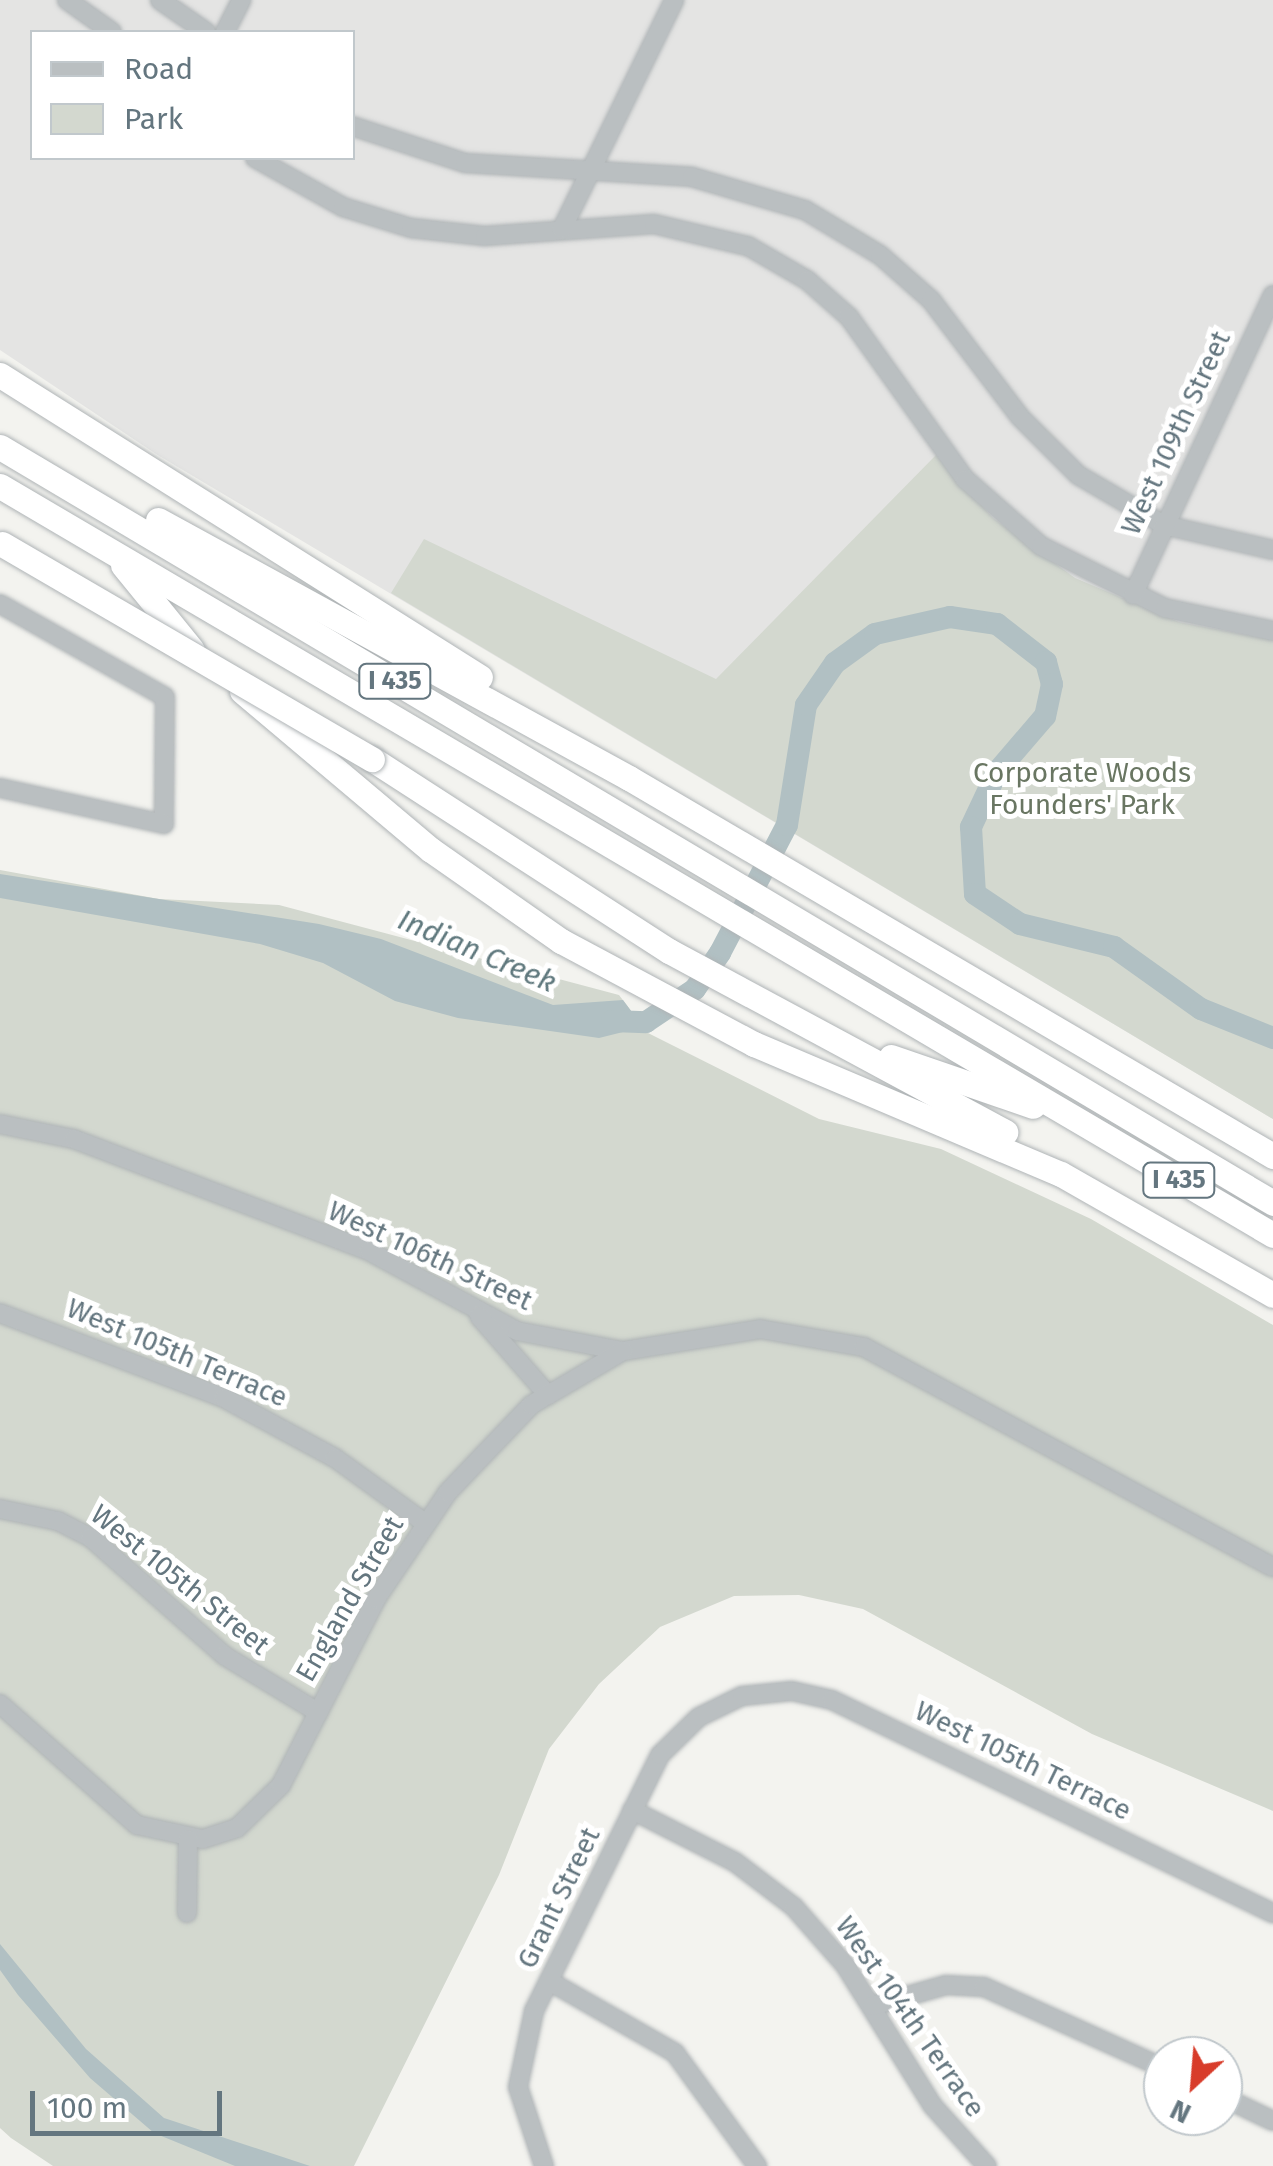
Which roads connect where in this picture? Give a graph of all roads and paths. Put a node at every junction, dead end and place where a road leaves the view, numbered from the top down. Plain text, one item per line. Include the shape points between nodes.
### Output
1 (67, 0) edge
2 (160, 0) edge
3 (241, 0) edge
4 (674, 0) edge
5 (109, 30) edge
6 (203, 30) edge
7 (226, 30) edge
8 (355, 127) edge
9 (260, 160) edge
10 (588, 174) junction
11 (562, 229) junction
12 (1273, 295) edge
13 (0, 375) edge
14 (0, 447) edge
15 (0, 486) edge
16 (100, 502) junction
17 (1164, 525) junction
18 (1, 543) edge
19 (1273, 550) edge
20 (114, 553) junction
21 (1132, 595) junction
22 (0, 604) edge
23 (1273, 631) edge
24 (628, 778) junction
25 (0, 788) edge
26 (804, 1022) junction
27 (0, 1124) edge
28 (1085, 1124) junction
29 (1273, 1156) edge
30 (1117, 1202) junction
31 (1273, 1203) edge
32 (1273, 1235) edge
33 (1273, 1295) edge
34 (476, 1312) junction
35 (0, 1313) edge
36 (623, 1351) junction
37 (548, 1395) junction
38 (0, 1509) edge
39 (425, 1523) junction
40 (1273, 1567) edge
41 (742, 1696) joint
42 (0, 1704) edge
43 (318, 1712) junction
44 (632, 1810) junction
45 (188, 1839) junction
46 (187, 1913) dead end
47 (1273, 1913) edge
48 (549, 1981) junction
49 (872, 2006) junction
50 (1143, 2059) edge
51 (1243, 2107) edge
52 (1273, 2121) edge
53 (544, 2166) edge
54 (757, 2166) edge
55 (987, 2166) edge

1 - 5 street
2 - 6 street
3 - 7 street
4 - 10 street
8 - 10 street via 466,163
9 - 11 street via 342,207 411,228 485,236
10 - 11 street
10 - 17 street via 724,182 835,226 931,300 1059,459
11 - 21 street via 681,227 780,262 866,336 922,424 989,503 1042,546
12 - 17 street, West 109th Street
13 - 24 highway via 365,599
14 - 16 highway, I 435
15 - 20 highway, I 435
16 - 24 highway via 162,521
16 - 31 highway, I 435
17 - 19 street
17 - 21 street, West 109th Street
18 - 26 highway, bridge via 372,759 616,917
20 - 28 highway, I 435
20 - 30 highway via 178,639 416,838 561,940 810,1068
21 - 23 street
22 - 25 street via 165,697 164,824
24 - 29 highway
26 - 28 highway
26 - 30 highway via 1085,1172
27 - 34 street, West 106th Street via 89,1144 370,1252
28 - 32 highway, I 435
30 - 33 highway
34 - 36 street, West 106th Street via 517,1331
34 - 37 street
35 - 39 street, West 105th Terrace via 224,1398 334,1458
36 - 37 street, England Street
36 - 40 street, West 106th Street via 760,1329 864,1347
37 - 39 street, England Street via 485,1449
38 - 43 street, West 105th Street via 34,1513 90,1537 225,1656
39 - 43 street, England Street
41 - 44 street, Grant Street via 677,1735
41 - 47 street, West 105th Terrace via 792,1691 832,1700
42 - 45 street via 127,1818
43 - 45 street, England Street via 256,1816 220,1835
44 - 48 street, Grant Street
44 - 49 street, West 104th Terrace via 766,1883 823,1937
45 - 46 street
48 - 53 street, Grant Street via 525,2036 518,2086
48 - 54 street via 675,2052
49 - 50 street via 946,1985 984,1987
49 - 55 street, West 104th Terrace via 932,2105
51 - 52 street

